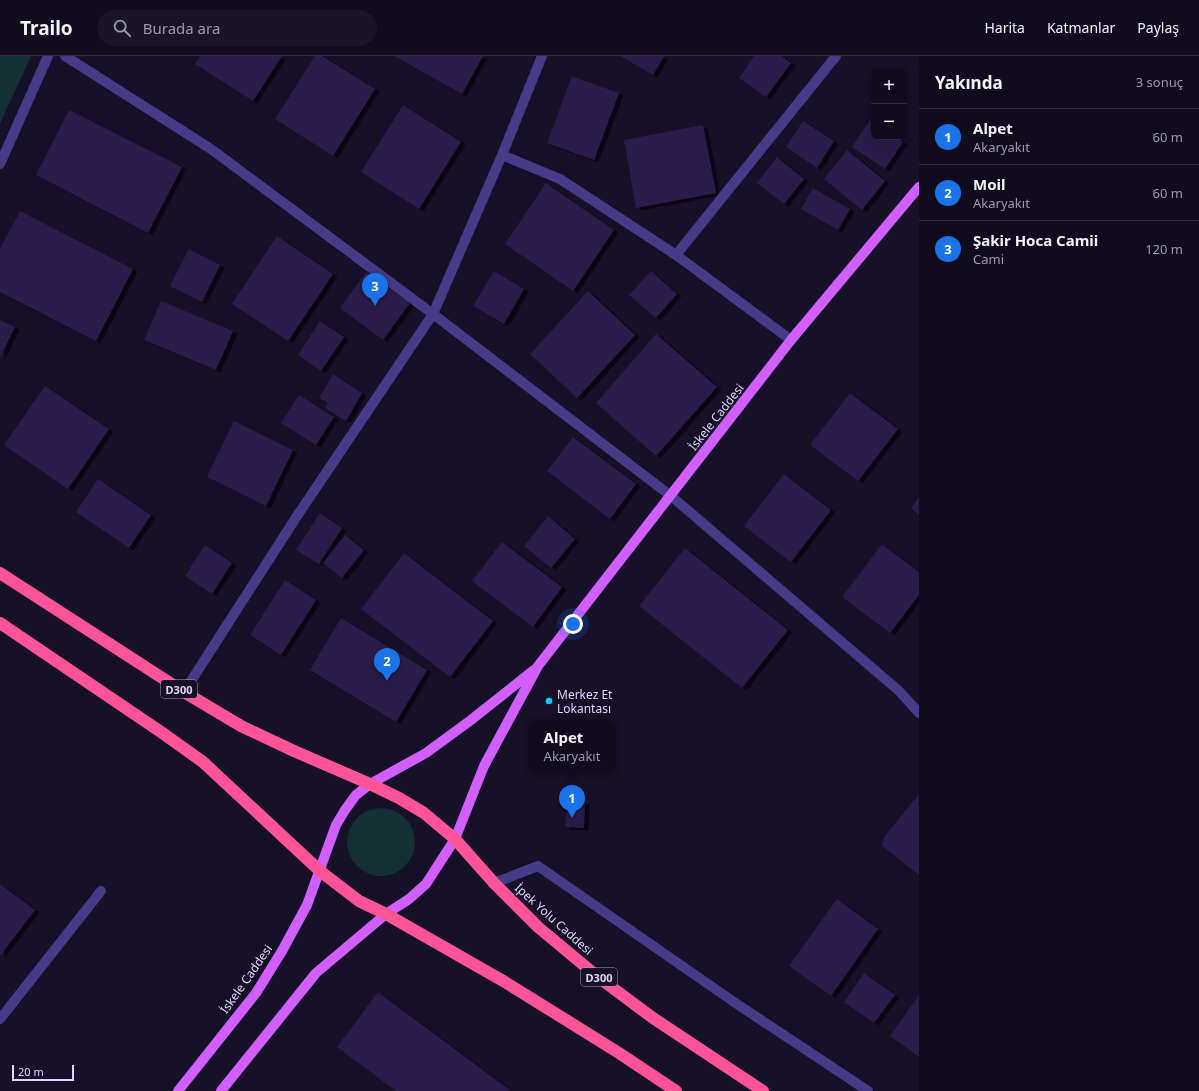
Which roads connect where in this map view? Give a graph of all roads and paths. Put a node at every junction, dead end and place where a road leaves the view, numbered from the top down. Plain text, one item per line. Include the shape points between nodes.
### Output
1 (48, 56) edge
2 (65, 56) edge
3 (542, 56) edge
4 (836, 56) edge
5 (502, 155) junction
6 (0, 164) edge
7 (919, 187) edge
8 (676, 255) junction
9 (433, 314) junction
10 (791, 340) junction
11 (671, 496) junction
12 (0, 574) edge
13 (0, 623) edge
14 (538, 666) junction
15 (184, 692) junction
16 (919, 712) edge
17 (370, 784) junction
18 (455, 839) junction
19 (320, 871) junction
20 (494, 882) junction
21 (101, 891) dead end
22 (386, 914) junction
23 (0, 1019) edge
24 (178, 1091) edge
25 (221, 1091) edge
26 (676, 1091) edge
27 (763, 1091) edge
28 (868, 1091) edge

1 - 6 street
2 - 9 street via 211,149
3 - 5 street
4 - 8 street
5 - 8 street via 560,179
5 - 9 street
7 - 10 main road, İskele Caddesi
8 - 10 street
9 - 11 street
9 - 15 street via 297,516
10 - 11 main road, İskele Caddesi
11 - 14 main road, İskele Caddesi
11 - 16 street via 898,690
12 - 15 highway, D300
13 - 19 highway via 203,762
14 - 17 main road via 426,753
14 - 18 main road via 484,766
15 - 17 highway, D300 via 241,726
17 - 18 highway via 424,813
17 - 19 main road via 356,794 336,825
18 - 20 highway, İpek Yolu Caddesi / D300
18 - 22 main road via 426,884
19 - 22 highway via 359,901
19 - 24 main road, İskele Caddesi via 307,905 256,993
20 - 27 highway, İpek Yolu Caddesi / D300 via 538,927 598,977 653,1018
20 - 28 street via 538,866
21 - 23 street
22 - 25 main road via 316,973
22 - 26 highway via 505,982

